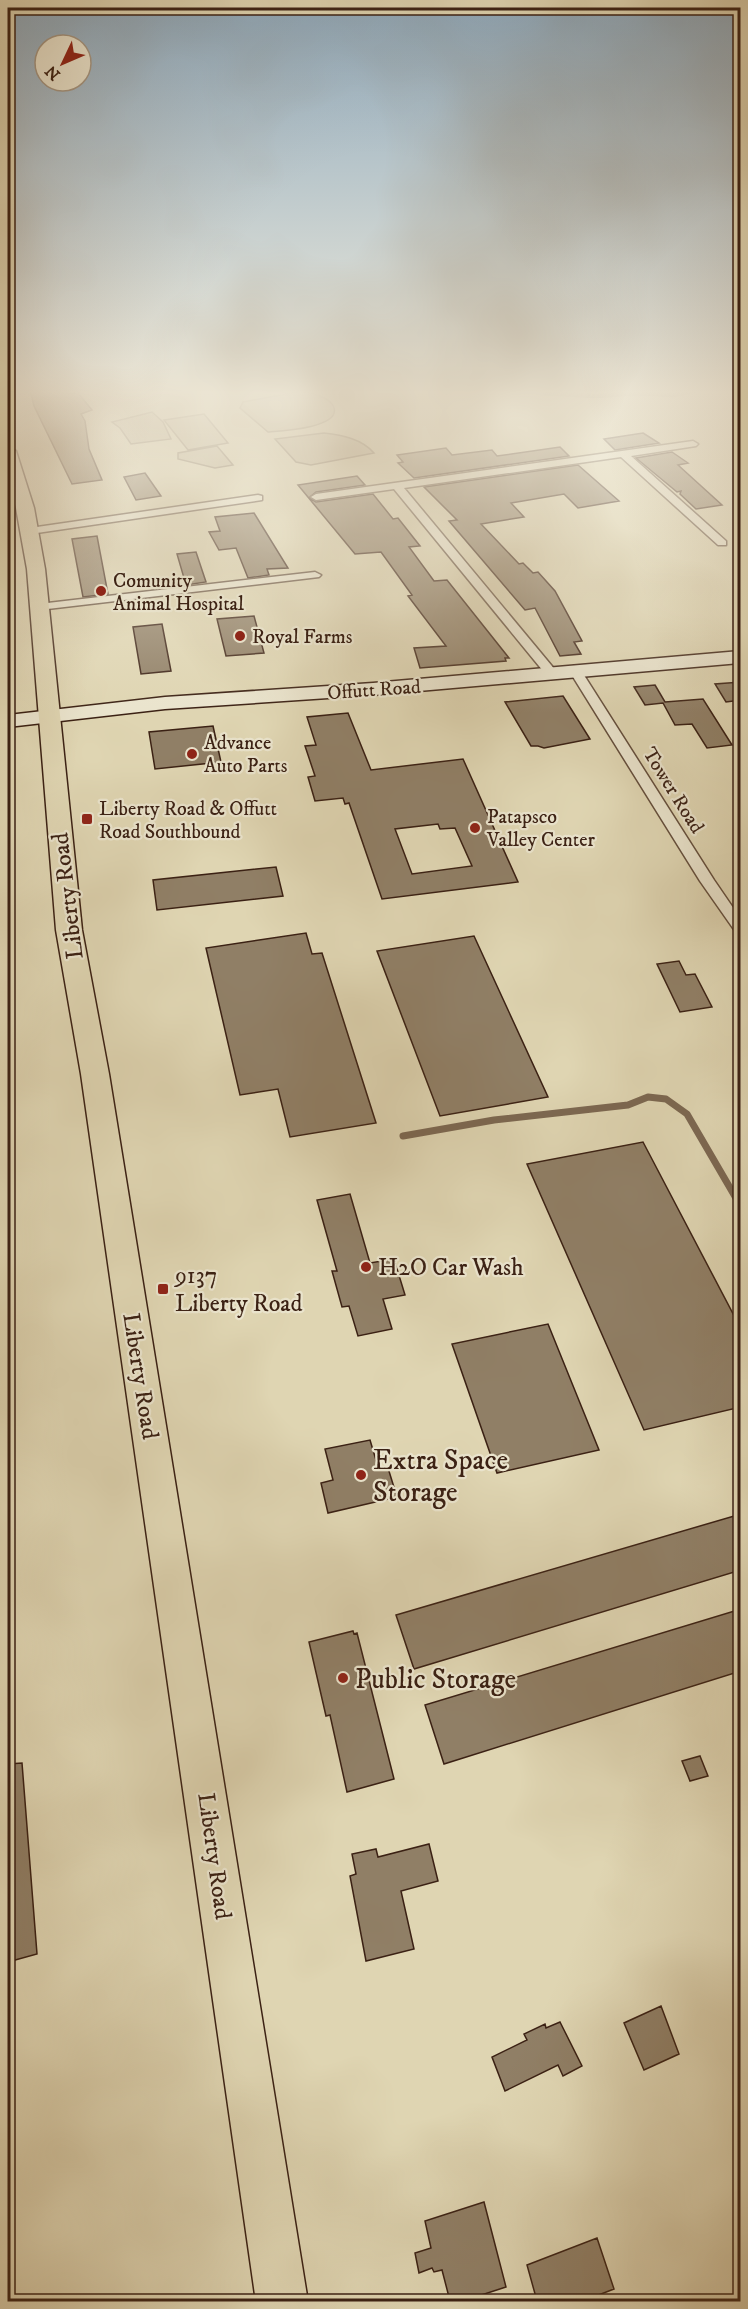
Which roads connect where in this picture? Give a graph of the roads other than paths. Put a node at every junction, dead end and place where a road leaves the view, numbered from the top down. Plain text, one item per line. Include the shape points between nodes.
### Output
1 (15, 498) edge
2 (258, 498) dead end
3 (407, 498) edge
4 (672, 498) edge
5 (30, 531) junction
6 (722, 543) dead end
7 (315, 575) dead end
8 (39, 607) junction
9 (741, 657) edge
10 (576, 672) junction
11 (552, 674) junction
12 (28, 719) edge
13 (741, 928) edge
14 (282, 2301) edge

1 - 5 main road, Liberty Road
2 - 5 street
3 - 11 street
4 - 6 street
5 - 8 main road, Liberty Road
7 - 8 street
8 - 12 main road, Liberty Road
9 - 10 street, Offutt Road
10 - 11 street, Offutt Road
10 - 13 street, Tower Road via 707,881
11 - 12 street, Offutt Road via 165,703
12 - 14 main road, Liberty Road via 68,922 127,1284

